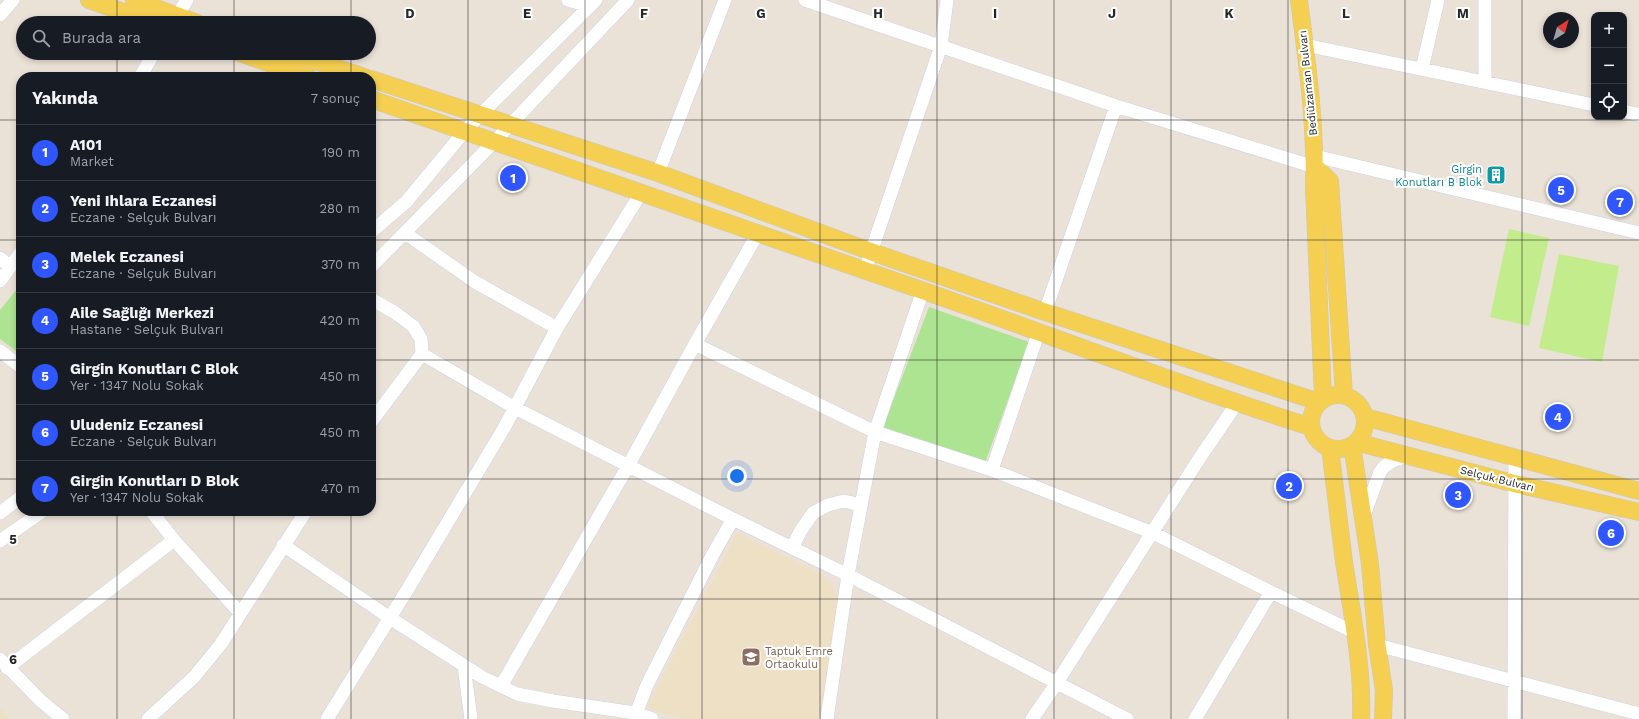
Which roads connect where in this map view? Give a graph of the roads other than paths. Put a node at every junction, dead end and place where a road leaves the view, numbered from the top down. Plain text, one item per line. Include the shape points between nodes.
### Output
1 (13, 0) edge
2 (89, 0) edge
3 (134, 0) edge
4 (187, 0) edge
5 (568, 0) edge
6 (628, 0) edge
7 (725, 0) edge
8 (805, 0) edge
9 (947, 0) edge
10 (1299, 0) edge
11 (1438, 0) edge
12 (1485, 0) edge
13 (592, 2) edge
14 (0, 15) edge
15 (135, 16) edge
16 (166, 16) edge
17 (177, 16) edge
18 (1305, 45) junction
19 (941, 46) junction
20 (150, 60) edge
21 (260, 60) edge
22 (312, 60) edge
23 (1422, 69) junction
24 (143, 72) edge
25 (294, 72) edge
26 (349, 72) edge
27 (376, 81) edge
28 (1484, 82) junction
29 (376, 101) edge
30 (1591, 104) edge
31 (1116, 106) junction
32 (1627, 112) edge
33 (481, 114) junction
34 (1639, 114) edge
35 (510, 124) junction
36 (464, 132) junction
37 (493, 143) junction
38 (1315, 161) junction
39 (658, 172) junction
40 (641, 193) junction
41 (376, 228) edge
42 (1639, 232) edge
43 (405, 233) junction
44 (758, 234) junction
45 (872, 252) junction
46 (0, 258) edge
47 (16, 259) edge
48 (376, 262) edge
49 (10, 267) junction
50 (865, 270) junction
51 (0, 281) edge
52 (923, 290) junction
53 (376, 302) edge
54 (1045, 312) junction
55 (557, 328) junction
56 (1039, 331) junction
57 (695, 344) junction
58 (0, 351) edge
59 (422, 354) junction
60 (16, 363) edge
61 (1344, 395) junction
62 (1321, 400) junction
63 (1237, 403) junction
64 (515, 408) junction
65 (376, 415) edge
66 (1365, 417) junction
67 (1311, 427) junction
68 (875, 432) junction
69 (1354, 443) junction
70 (1330, 448) junction
71 (1409, 456) junction
72 (1515, 458) junction
73 (628, 466) junction
74 (992, 470) junction
75 (1516, 484) junction
76 (1639, 491) edge
77 (16, 501) edge
78 (861, 505) junction
79 (1639, 512) edge
80 (0, 513) edge
81 (36, 516) edge
82 (155, 516) edge
83 (303, 516) edge
84 (1363, 518) junction
85 (733, 519) junction
86 (1153, 533) junction
87 (174, 540) junction
88 (0, 541) edge
89 (283, 545) junction
90 (792, 548) junction
91 (848, 575) junction
92 (1271, 592) junction
93 (240, 613) junction
94 (390, 618) junction
95 (1356, 633) junction
96 (1377, 645) junction
97 (4, 664) edge
98 (464, 666) junction
99 (1514, 682) junction
100 (1056, 684) junction
101 (501, 686) junction
102 (1639, 714) edge
103 (635, 716) edge
104 (63, 719) edge
105 (148, 719) edge
106 (327, 719) edge
107 (471, 719) edge
108 (652, 719) edge
109 (827, 719) edge
110 (1032, 719) edge
111 (1127, 719) edge
112 (1195, 719) edge
113 (1361, 719) edge
114 (1383, 719) edge
115 (1514, 719) edge

1 - 14 street
2 - 15 main road
3 - 16 main road
4 - 17 street
5 - 13 street
6 - 35 street
7 - 39 street
8 - 19 street
9 - 19 street
10 - 18 main road, Bediüzaman Bulvarı
11 - 23 street
12 - 28 street
13 - 33 street
18 - 23 street
18 - 38 main road, Bediüzaman Bulvarı
19 - 31 street
19 - 45 street
20 - 24 street
21 - 25 main road
22 - 26 main road
23 - 28 street
27 - 33 main road
28 - 30 street
29 - 36 main road
31 - 38 street
31 - 54 street
32 - 34 street
33 - 35 main road
33 - 36 street
35 - 37 street
35 - 39 main road
36 - 37 main road
36 - 41 street via 406,202
37 - 40 main road
37 - 43 street
38 - 42 street
38 - 61 main road via 1330,181
38 - 62 main road, Bediüzaman Bulvarı
39 - 45 main road
40 - 44 main road
40 - 55 street
43 - 48 street
43 - 55 street via 475,282
44 - 50 main road
44 - 57 street
45 - 50 street
45 - 54 main road
46 - 49 street
47 - 49 street
49 - 51 street
50 - 52 main road
52 - 56 main road
52 - 68 street
53 - 59 street via 413,326 421,339
54 - 62 main road
55 - 64 street
56 - 63 main road
56 - 74 street
57 - 68 street
57 - 73 street
58 - 60 street
59 - 64 street
59 - 65 street
61 - 62 main road via 1332,395
61 - 66 main road via 1357,402
62 - 67 main road via 1312,412
63 - 67 main road
63 - 86 street
64 - 73 street
64 - 94 street
66 - 69 main road via 1362,434
66 - 72 main road
67 - 70 main road via 1316,439
68 - 74 street
68 - 78 street
69 - 70 main road via 1342,449
69 - 71 main road, Selçuk Bulvarı
69 - 84 main road
70 - 95 main road via 1344,562
71 - 75 main road, Selçuk Bulvarı
71 - 84 street via 1396,459 1380,472
72 - 75 street
72 - 76 main road
73 - 85 street
73 - 101 street
74 - 86 street
75 - 79 main road, Selçuk Bulvarı
75 - 99 street
77 - 80 street
78 - 90 street via 844,500 813,513
78 - 91 street
81 - 88 street
82 - 87 street
83 - 89 street
84 - 96 main road
85 - 90 street
85 - 103 street via 650,679
86 - 92 street
86 - 100 street
87 - 93 street
87 - 97 street
89 - 93 street
89 - 94 street
90 - 91 street
91 - 100 street
91 - 109 street
92 - 95 street
92 - 112 street
93 - 105 street via 221,644 194,678
94 - 98 street
94 - 106 street
95 - 113 main road via 1362,692
96 - 99 street
96 - 114 main road via 1384,690
97 - 104 street
98 - 101 street
98 - 107 street
99 - 102 street
99 - 115 street
100 - 110 street
100 - 111 street
101 - 103 street via 517,694
103 - 108 street

